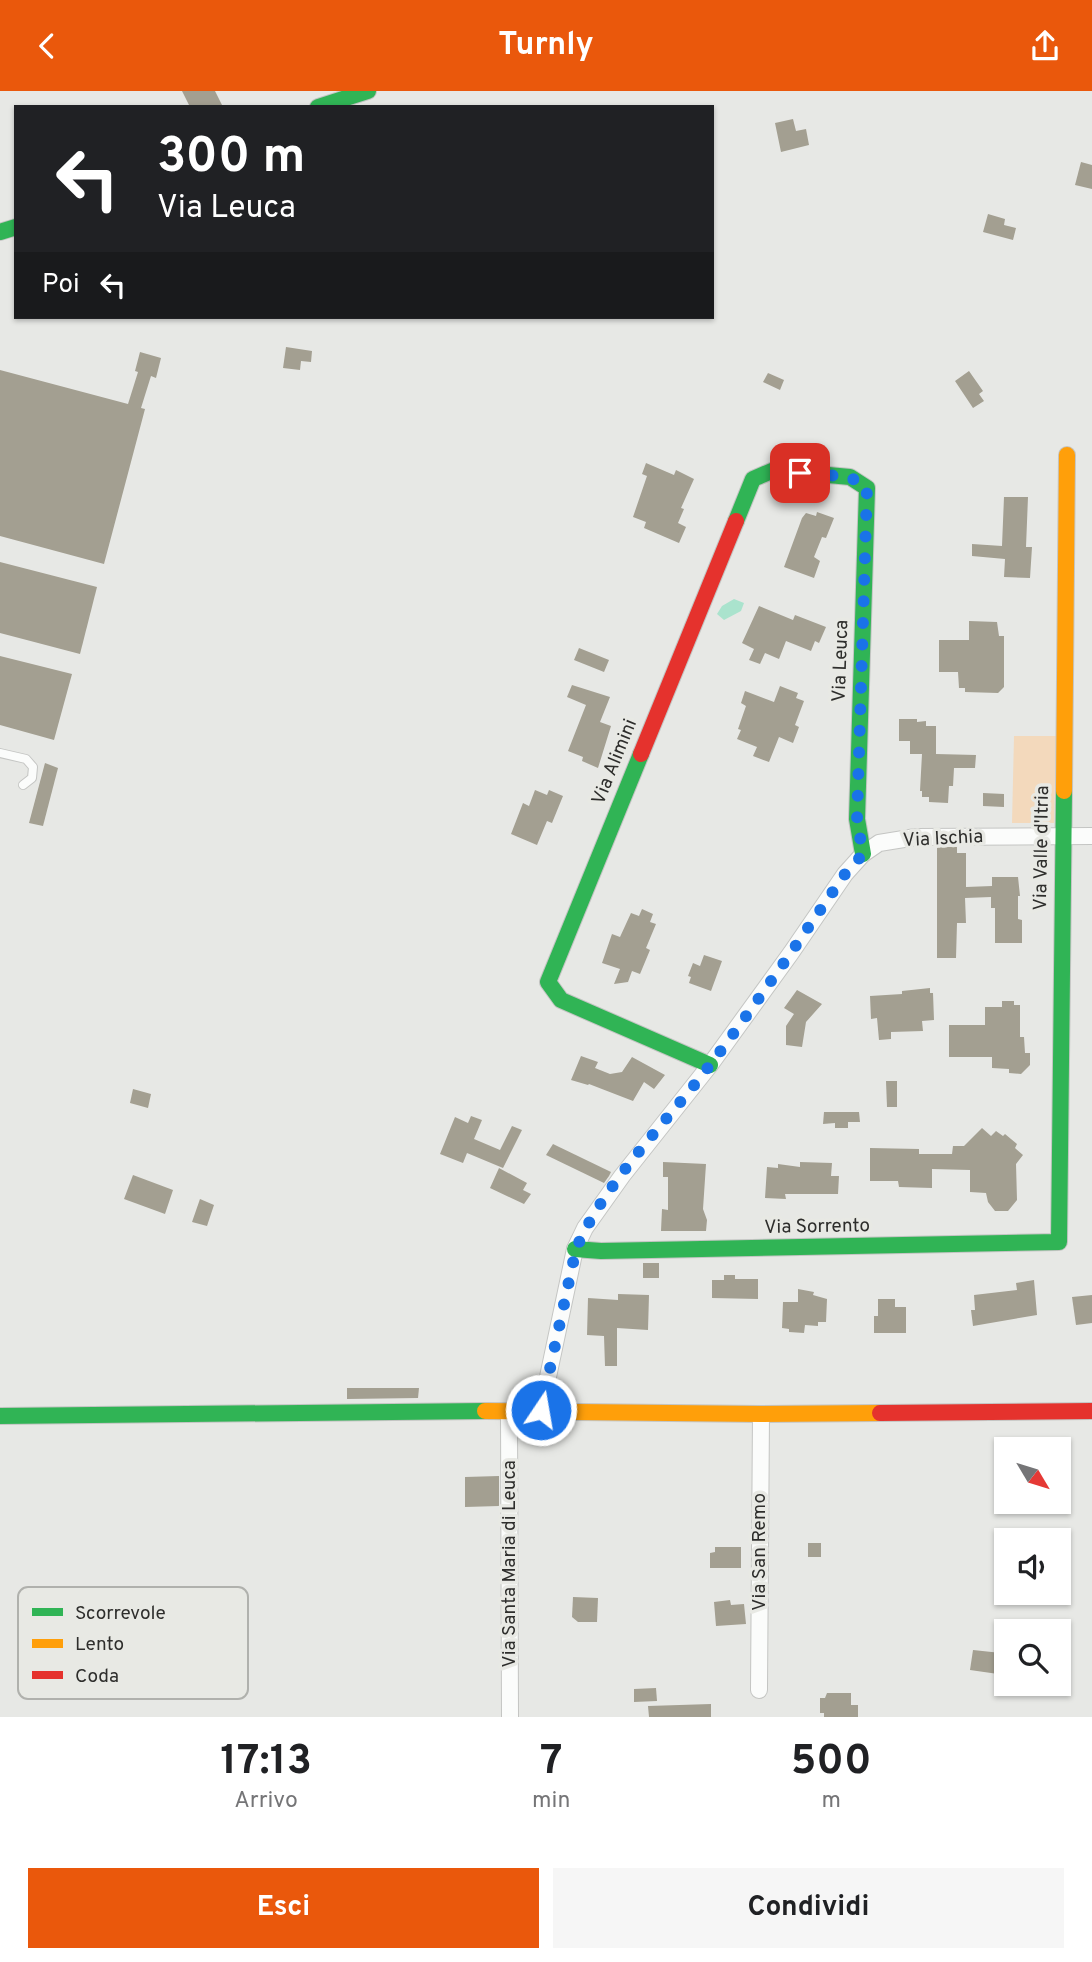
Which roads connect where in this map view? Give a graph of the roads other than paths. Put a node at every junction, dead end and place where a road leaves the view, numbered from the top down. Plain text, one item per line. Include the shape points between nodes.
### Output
1 (368, 91) edge
2 (324, 105) edge
3 (1066, 455) dead end
4 (850, 477) joint
5 (0, 753) edge
6 (23, 785) dead end
7 (1063, 836) junction
8 (1092, 836) edge
9 (863, 854) junction
10 (710, 1065) junction
11 (1059, 1242) joint
12 (576, 1249) junction
13 (541, 1410) junction
14 (509, 1411) junction
15 (1092, 1411) edge
16 (761, 1414) junction
17 (0, 1416) edge
18 (759, 1690) dead end
19 (510, 1717) edge

1 - 2 street
3 - 7 street, Via Valle d'Itria
4 - 9 street, Via Leuca via 867,488 857,820
4 - 10 street, Via Alimini via 774,470 753,479 548,982 561,1000
5 - 6 lane via 26,759 33,767 32,778
7 - 8 street, Via Ischia
7 - 9 street, Via Ischia via 916,837 879,843
7 - 11 street, Via Valle d'Itria
9 - 10 street, Via Ischia
10 - 12 street, Via Ischia via 622,1176 585,1228
11 - 12 street, Via Sorrento
12 - 13 street, Via Ischia
13 - 14 street
13 - 16 street
14 - 17 street
14 - 19 street, Via Santa Maria di Leuca
15 - 16 street
16 - 18 street, Via San Remo

